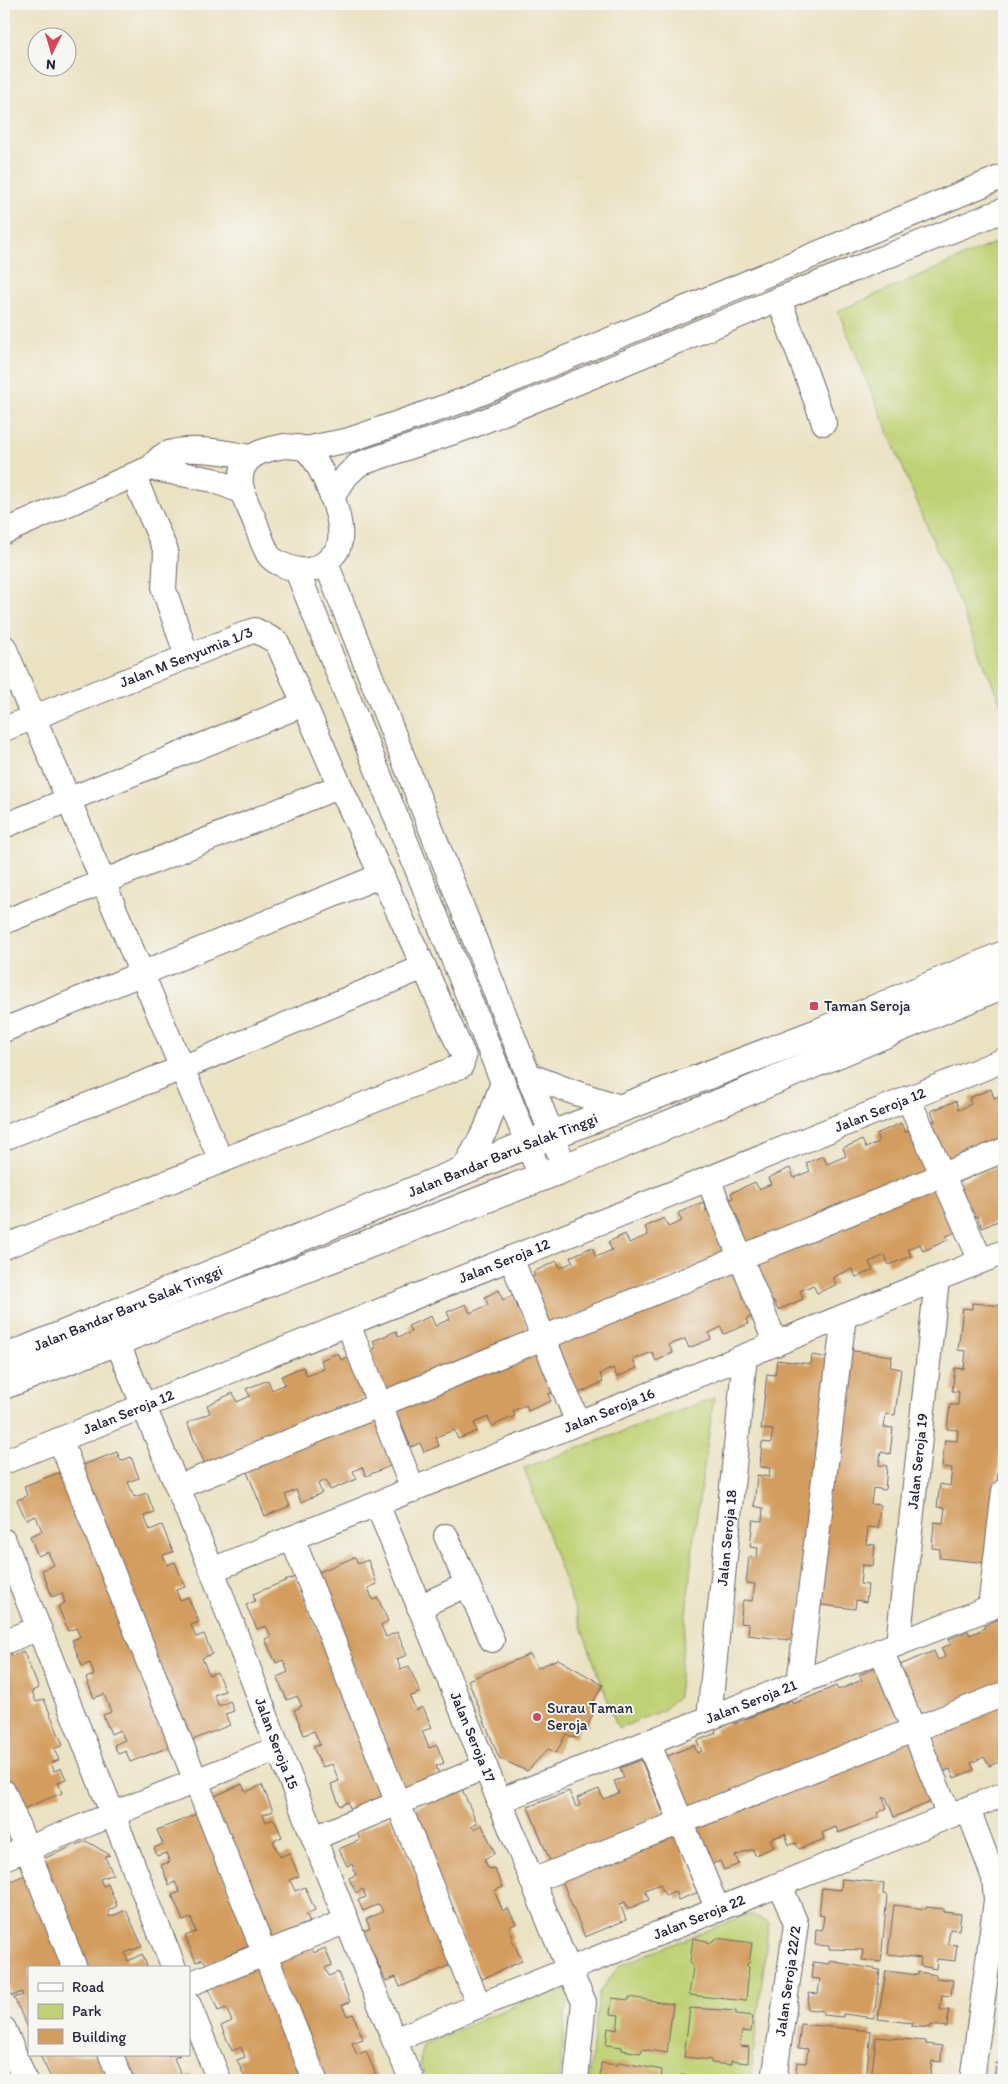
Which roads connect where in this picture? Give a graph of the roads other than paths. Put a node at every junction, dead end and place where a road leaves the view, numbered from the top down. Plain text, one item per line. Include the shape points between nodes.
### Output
1 (1004, 176) edge
2 (1004, 210) edge
3 (779, 300) junction
4 (824, 423) dead end
5 (304, 448) junction
6 (251, 457) junction
7 (142, 472) junction
8 (243, 492) junction
9 (332, 497) junction
10 (4, 532) edge
11 (326, 563) junction
12 (297, 571) junction
13 (4, 647) edge
14 (187, 656) junction
15 (304, 704) junction
16 (34, 717) junction
17 (4, 729) edge
18 (340, 786) junction
19 (69, 800) junction
20 (4, 826) edge
21 (382, 875) junction
22 (103, 882) junction
23 (4, 922) edge
24 (1004, 955) edge
25 (424, 966) junction
26 (142, 974) junction
27 (1004, 984) edge
28 (4, 1030) edge
29 (1004, 1060) edge
30 (182, 1068) junction
31 (528, 1075) junction
32 (503, 1082) junction
33 (908, 1098) junction
34 (623, 1108) junction
35 (4, 1138) edge
36 (540, 1140) junction
37 (1004, 1150) edge
38 (222, 1161) junction
39 (462, 1172) junction
40 (553, 1172) junction
41 (942, 1175) junction
42 (708, 1179) junction
43 (4, 1247) edge
44 (1004, 1252) edge
45 (740, 1257) junction
46 (511, 1258) junction
47 (981, 1261) junction
48 (937, 1279) junction
49 (844, 1316) junction
50 (348, 1324) junction
51 (543, 1338) junction
52 (117, 1342) junction
53 (776, 1344) junction
54 (745, 1356) junction
55 (4, 1359) edge
56 (4, 1385) edge
57 (379, 1404) junction
58 (144, 1406) junction
59 (578, 1423) junction
60 (60, 1440) junction
61 (4, 1462) edge
62 (178, 1487) junction
63 (413, 1490) junction
64 (1004, 1491) edge
65 (377, 1504) junction
66 (446, 1536) dead end
67 (292, 1538) junction
68 (4, 1541) edge
69 (212, 1570) junction
70 (466, 1585) junction
71 (997, 1605) edge
72 (419, 1607) junction
73 (39, 1628) junction
74 (492, 1640) dead end
75 (4, 1642) edge
76 (890, 1647) junction
77 (799, 1683) junction
78 (1004, 1694) edge
79 (709, 1718) junction
80 (914, 1730) junction
81 (648, 1742) junction
82 (278, 1748) junction
83 (485, 1766) junction
84 (196, 1781) junction
85 (4, 1792) edge
86 (1004, 1794) edge
87 (499, 1801) junction
88 (398, 1803) junction
89 (959, 1813) junction
90 (113, 1815) junction
91 (682, 1822) junction
92 (314, 1838) junction
93 (27, 1849) junction
94 (4, 1858) edge
95 (532, 1881) junction
96 (780, 1885) junction
97 (718, 1910) junction
98 (347, 1921) junction
99 (265, 1954) junction
100 (74, 1966) edge
101 (173, 1966) edge
102 (569, 1970) junction
103 (190, 1984) edge
104 (479, 2006) junction
105 (190, 2008) edge
106 (4, 2029) edge
107 (394, 2040) junction
108 (111, 2056) edge
109 (24, 2080) edge
110 (121, 2080) edge
111 (219, 2080) edge
112 (315, 2080) edge
113 (412, 2080) edge
114 (576, 2080) edge
115 (774, 2080) edge
116 (972, 2080) edge

1 - 5 street via 467,399 349,440
2 - 3 street
3 - 4 street
3 - 9 street via 472,426 359,464
5 - 6 street via 284,446 267,449
5 - 9 street via 314,458
6 - 7 street via 219,451 182,451 162,456
6 - 8 street via 243,467 240,480
7 - 8 street via 214,480
7 - 10 street
7 - 14 street via 166,551 164,590
8 - 12 street via 269,555
9 - 11 street via 340,541
11 - 12 street via 312,570
11 - 31 street
12 - 32 street
13 - 16 street
14 - 15 street, Jalan M Senyumia 1/3 via 255,630 276,642
14 - 16 street, Jalan M Senyumia 1/3
15 - 18 street, Jalan M Senyumia 1/3
15 - 19 street
16 - 17 street, Jalan M Senyumia 1/3
16 - 19 street
18 - 21 street, Jalan M Senyumia 1/3
18 - 22 street
19 - 20 street
19 - 22 street
21 - 25 street, Jalan M Senyumia 1/3
21 - 26 street
22 - 23 street
22 - 26 street
24 - 34 main road, Jalan Bandar Baru Salak Tinggi via 820,1032
25 - 30 street
25 - 38 street, Jalan M Senyumia 1/3 via 464,1057 461,1066
26 - 28 street
26 - 30 street
27 - 40 main road, Jalan Bandar Baru Salak Tinggi
29 - 33 street, Jalan Seroja 12
30 - 35 street
30 - 38 street
31 - 34 street
31 - 36 street
32 - 36 street
32 - 39 street via 486,1129
33 - 41 street
33 - 42 street, Jalan Seroja 12
34 - 36 main road, Jalan Bandar Baru Salak Tinggi
36 - 39 main road, Jalan Bandar Baru Salak Tinggi
36 - 40 street
37 - 41 street
38 - 43 street, Jalan M Senyumia 1/3
39 - 55 main road, Jalan Bandar Baru Salak Tinggi
40 - 52 main road, Jalan Bandar Baru Salak Tinggi
41 - 45 street
41 - 47 street
42 - 45 street
42 - 46 street, Jalan Seroja 12
44 - 47 street, Jalan Seroja 16
45 - 51 street
45 - 53 street
46 - 50 street, Jalan Seroja 12
46 - 51 street
47 - 48 street, Jalan Seroja 16
48 - 49 street, Jalan Seroja 16
48 - 76 street, Jalan Seroja 19
49 - 53 street, Jalan Seroja 16
49 - 77 street
50 - 57 street
50 - 58 street, Jalan Seroja 12
51 - 57 street
51 - 59 street
52 - 56 main road, Jalan Bandar Baru Salak Tinggi
52 - 58 street, Jalan Seroja 15
53 - 54 street, Jalan Seroja 16
54 - 59 street, Jalan Seroja 16
54 - 79 street, Jalan Seroja 18
57 - 62 street
57 - 63 street
58 - 60 street, Jalan Seroja 12
58 - 62 street, Jalan Seroja 15
59 - 63 street, Jalan Seroja 16
60 - 61 street, Jalan Seroja 12
60 - 84 street
62 - 69 street, Jalan Seroja 15
63 - 65 street, Jalan Seroja 16
64 - 71 street
65 - 67 street, Jalan Seroja 16
65 - 72 street, Jalan Seroja 17
66 - 70 street
67 - 69 street, Jalan Seroja 16
67 - 88 street
68 - 73 street
69 - 82 street, Jalan Seroja 15
70 - 72 street
70 - 74 street
71 - 76 street, Jalan Seroja 21
72 - 83 street, Jalan Seroja 17
73 - 75 street
73 - 90 street
76 - 77 street, Jalan Seroja 21
76 - 80 street
77 - 79 street, Jalan Seroja 21
78 - 80 street
79 - 81 street, Jalan Seroja 21
80 - 89 street
80 - 91 street
81 - 87 street, Jalan Seroja 21
81 - 91 street
82 - 84 street
82 - 92 street, Jalan Seroja 15
83 - 87 street, Jalan Seroja 17
83 - 88 street
84 - 90 street
84 - 99 street
85 - 93 street
86 - 89 street, Jalan Seroja 22
87 - 95 street, Jalan Seroja 17
88 - 92 street
88 - 104 street
89 - 96 street, Jalan Seroja 22
89 - 116 street via 994,1878 996,1900
90 - 93 street
90 - 101 street
91 - 95 street
91 - 97 street
92 - 98 street, Jalan Seroja 15
93 - 94 street
93 - 100 street
95 - 102 street, Jalan Seroja 17
96 - 97 street, Jalan Seroja 22
96 - 115 street, Jalan Seroja 22/2 via 796,1924
97 - 102 street, Jalan Seroja 22
98 - 99 street
98 - 107 street, Jalan Seroja 15
99 - 103 street
99 - 112 street
102 - 104 street, Jalan Seroja 22
102 - 114 street, Jalan Seroja 17 via 584,2002
104 - 107 street, Jalan Seroja 22
105 - 111 street
106 - 109 street
107 - 113 street, Jalan Seroja 15
108 - 110 street

